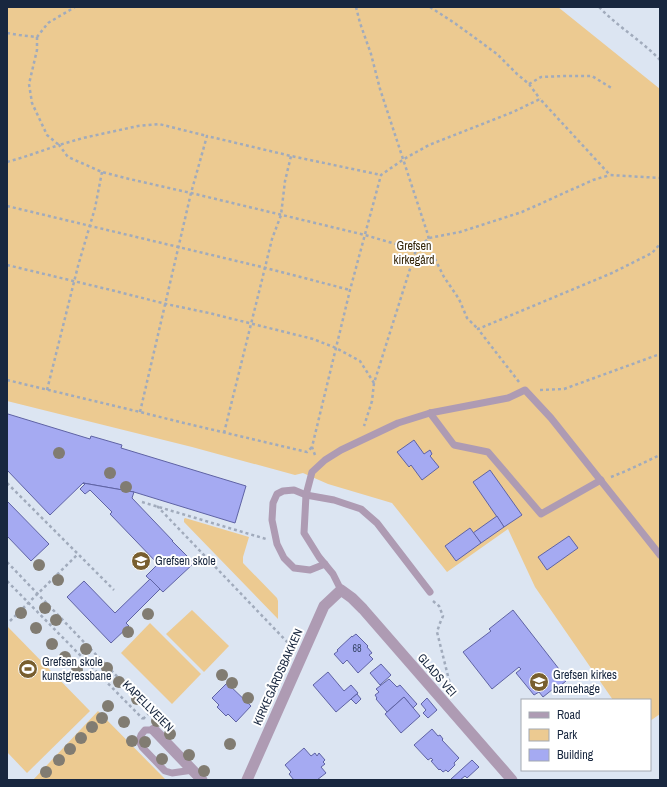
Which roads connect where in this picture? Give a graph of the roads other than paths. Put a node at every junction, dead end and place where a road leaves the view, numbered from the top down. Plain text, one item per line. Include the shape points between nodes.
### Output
1 (430, 413) junction
2 (602, 480) junction
3 (306, 495) junction
4 (660, 555) edge
5 (325, 564) junction
6 (340, 590) junction
7 (430, 592) road end
8 (157, 726) joint
9 (193, 770) junction
10 (202, 780) edge
11 (247, 780) edge
12 (512, 780) edge

1 - 2 lane via 508,398 525,390 552,418
1 - 2 lane via 454,445 488,452 541,514
1 - 3 lane via 398,423 325,460 312,472
2 - 4 lane
3 - 5 lane via 304,533
3 - 5 lane via 294,490 283,490 277,494 273,503 272,520 277,544 284,558 294,568 310,570
3 - 7 lane via 334,500 361,509 377,524
5 - 6 lane
6 - 11 street, KIRKEGÅRDSBAKKEN via 324,606
6 - 12 street, GLADS VEI via 363,609
8 - 9 street, KAPELLVEIEN
8 - 9 lane via 145,730 141,735 139,741 146,752 165,771 172,773
9 - 10 street, KAPELLVEIEN

